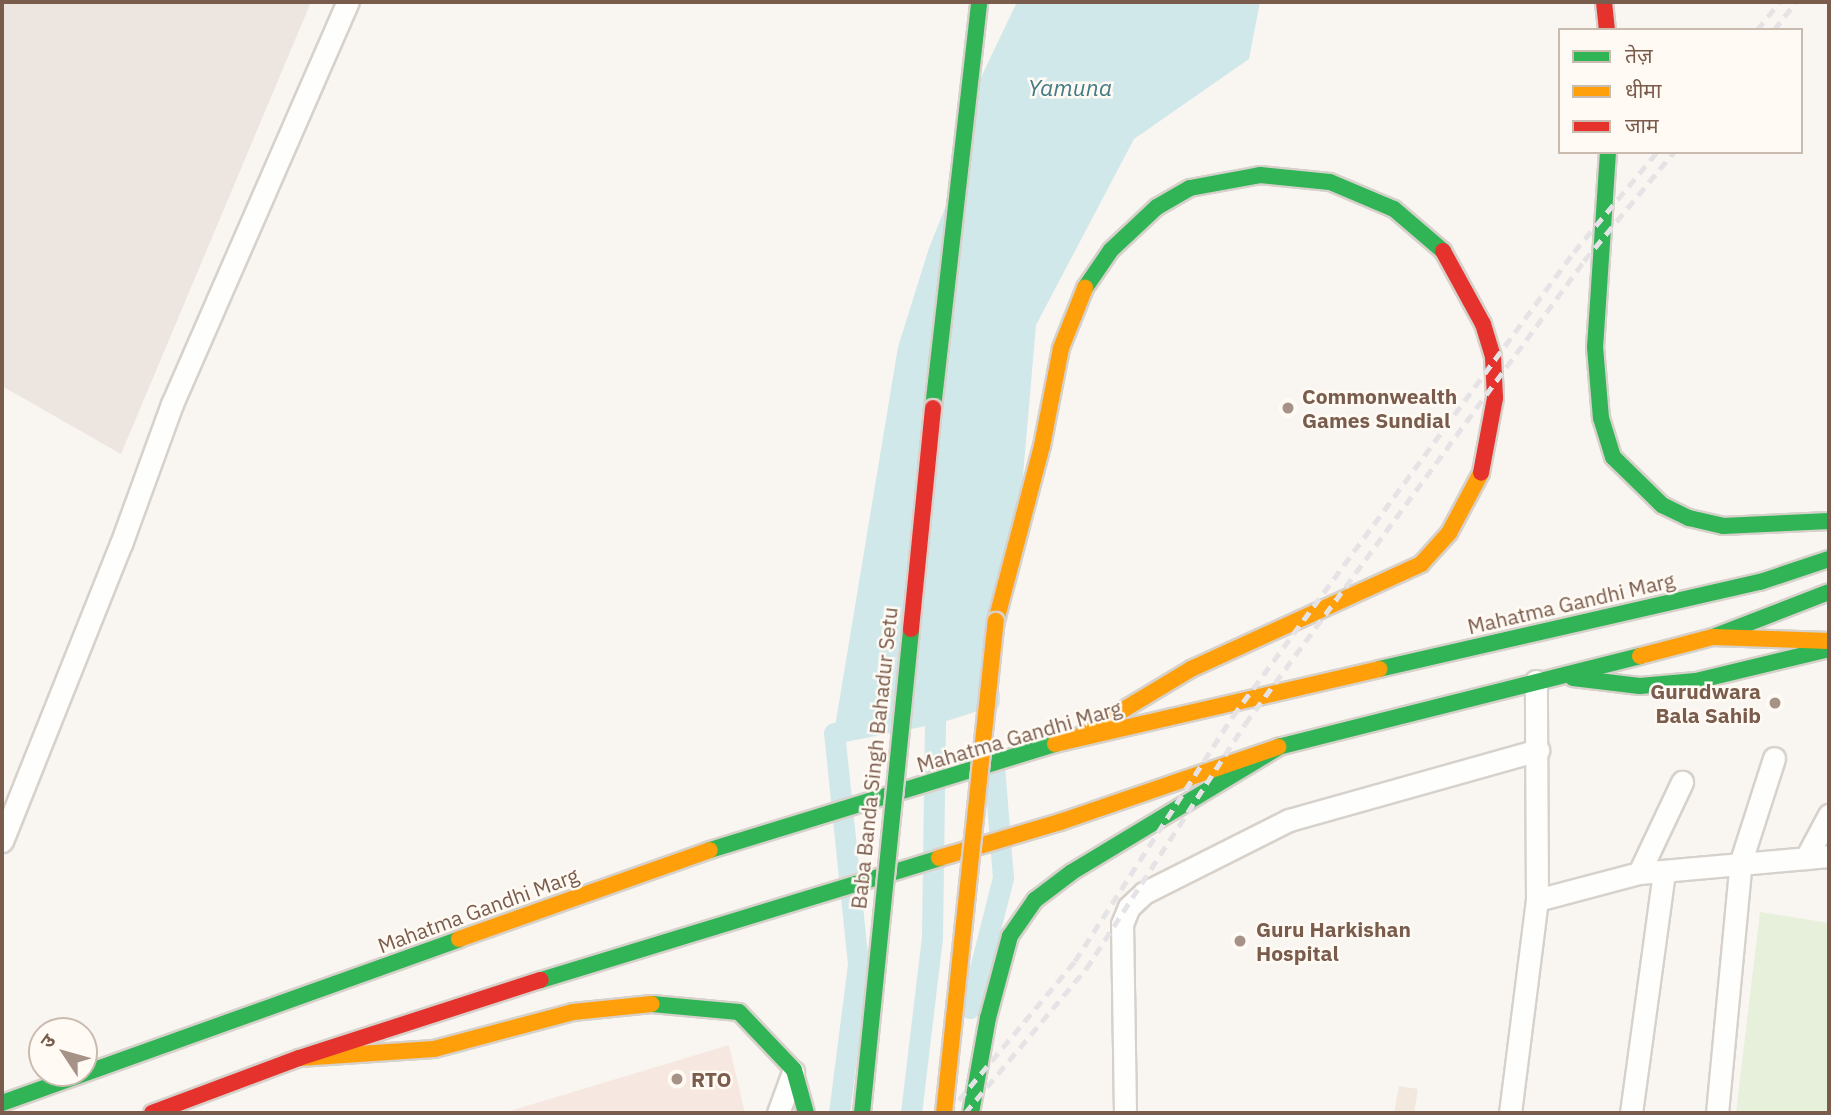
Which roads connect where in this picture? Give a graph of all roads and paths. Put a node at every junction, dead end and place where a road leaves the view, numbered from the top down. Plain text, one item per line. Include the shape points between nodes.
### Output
1 (348, 2) edge
2 (979, 2) edge
3 (1604, 2) edge
4 (1607, 28) edge
5 (1608, 154) edge
6 (1829, 521) edge
7 (1829, 559) edge
8 (1829, 592) edge
9 (1713, 637) junction
10 (1829, 641) edge
11 (1829, 649) edge
12 (1546, 678) junction
13 (1078, 737) junction
14 (1281, 746) junction
15 (1538, 750) junction
16 (1774, 758) dead end
17 (1682, 782) dead end
18 (1829, 815) edge
19 (3, 835) edge
20 (1829, 856) edge
21 (1806, 858) junction
22 (1741, 862) junction
23 (1664, 871) junction
24 (1639, 873) junction
25 (1537, 900) junction
26 (988, 1018) junction
27 (299, 1058) junction
28 (794, 1070) junction
29 (2, 1103) edge
30 (152, 1113) edge
31 (778, 1113) edge
32 (806, 1113) edge
33 (862, 1113) edge
34 (944, 1113) edge
35 (971, 1113) edge
36 (987, 1113) edge
37 (1125, 1113) edge
38 (1510, 1113) edge
39 (1631, 1113) edge
40 (1717, 1113) edge

1 - 19 street via 172,404
2 - 33 main road, Baba Banda Singh Bahadur Setu, bridge
3 - 4 main road
5 - 6 main road via 1595,348 1601,418 1613,457 1662,505 1723,526
7 - 13 main road, Mahatma Gandhi Marg via 1760,582
8 - 9 main road
9 - 10 main road
9 - 12 main road
11 - 12 main road via 1696,681 1640,686
12 - 14 main road
12 - 15 street
13 - 29 main road, Mahatma Gandhi Marg, bridge via 720,846
13 - 34 main road, bridge via 1191,668 1421,564 1468,504 1484,467 1491,433 1493,357 1449,258 1425,232 1365,193 1295,178 1224,179 1190,188 1148,215 1111,250 1083,292 1061,348 1042,446 996,621
14 - 26 main road via 1072,872 1035,900 1010,936
14 - 27 main road, bridge via 1060,822 727,920
15 - 25 street
15 - 37 street via 1289,820 1144,893 1129,907 1122,924
16 - 22 street
17 - 24 street
18 - 21 street
20 - 21 street
21 - 22 street
22 - 23 street
22 - 40 street
23 - 24 street
23 - 39 street
24 - 25 street
25 - 38 street
26 - 35 main road
26 - 36 street
27 - 28 main road via 434,1049 573,1012 658,1003 739,1012
27 - 30 main road
28 - 31 street
28 - 32 main road

